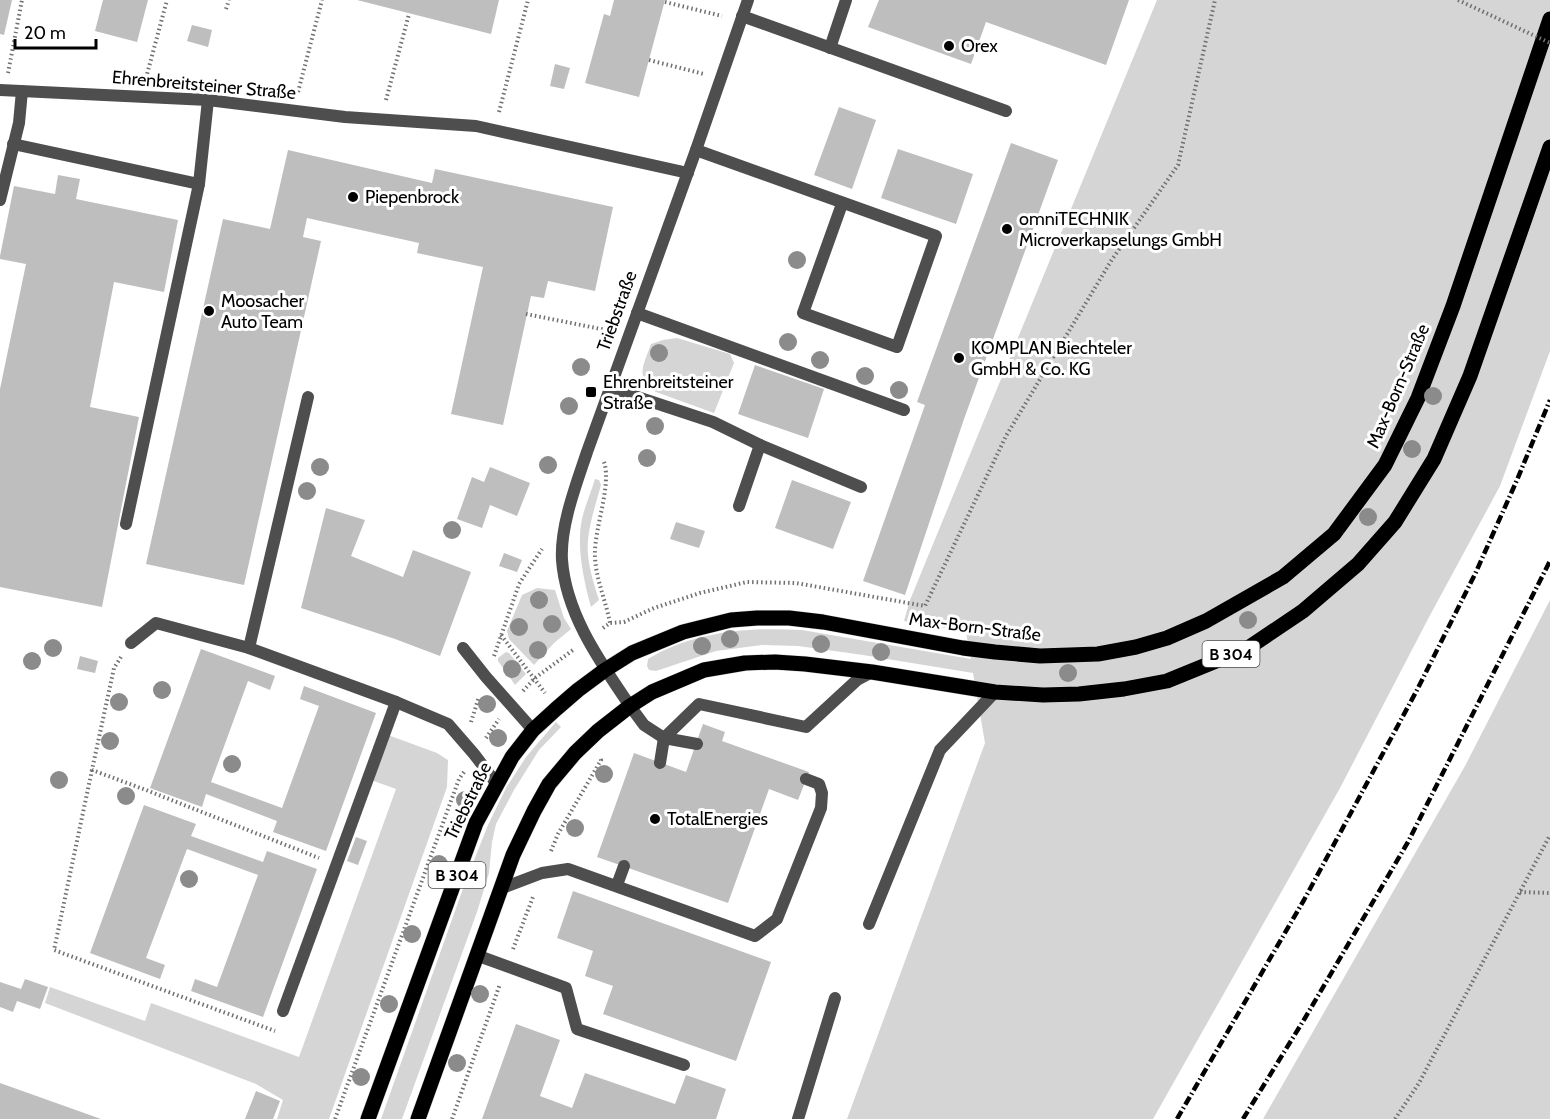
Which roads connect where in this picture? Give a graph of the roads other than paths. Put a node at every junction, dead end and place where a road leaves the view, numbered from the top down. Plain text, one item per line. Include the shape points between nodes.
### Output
1 (748, 0) edge
2 (846, 0) edge
3 (742, 19) junction
4 (1550, 19) edge
5 (830, 48) junction
6 (2, 90) edge
7 (22, 91) junction
8 (208, 100) junction
9 (1006, 111) dead end
10 (13, 144) junction
11 (1550, 147) edge
12 (696, 150) junction
13 (688, 173) junction
14 (199, 184) junction
15 (0, 200) edge
16 (842, 204) junction
17 (637, 313) junction
18 (610, 388) junction
19 (308, 397) dead end
20 (904, 411) dead end
21 (760, 445) junction
22 (861, 487) dead end
23 (739, 506) dead end
24 (126, 524) dead end
25 (131, 643) road end
26 (249, 648) junction
27 (463, 648) dead end
28 (605, 670) junction
29 (872, 672) junction
30 (995, 692) junction
31 (396, 702) junction
32 (630, 706) junction
33 (533, 730) junction
34 (664, 738) junction
35 (696, 744) dead end
36 (660, 763) dead end
37 (806, 779) dead end
38 (496, 783) junction
39 (624, 866) dead end
40 (617, 885) junction
41 (500, 889) junction
42 (869, 924) dead end
43 (476, 955) junction
44 (835, 999) dead end
45 (283, 1011) road end
46 (684, 1065) dead end
47 (368, 1119) edge
48 (418, 1119) edge
49 (798, 1119) edge

1 - 3 street, Triebstraße
2 - 5 street
3 - 5 street
3 - 12 street, Triebstraße
4 - 28 main road, Max-Born-Straße / B 304 via 1453,306 1413,407 1385,465 1334,534 1283,577 1206,621 1167,638 1098,654 1040,656 995,652 823,622 757,618 683,632 632,653
5 - 9 street
6 - 7 street, Ehrenbreitsteiner Straße
7 - 8 street, Ehrenbreitsteiner Straße
7 - 10 street
8 - 13 street, Ehrenbreitsteiner Straße via 345,117 476,126
8 - 14 street
10 - 14 street
10 - 15 street
11 - 30 main road, B 304 via 1470,376 1434,459 1395,522 1358,564 1303,611 1248,648 1167,681 1079,694
12 - 13 street, Triebstraße
12 - 16 street
13 - 17 street, Triebstraße
14 - 24 street
16 - 16 street via 936,236 897,347 803,314
17 - 18 street, Triebstraße
17 - 20 street
18 - 21 street via 712,422
18 - 28 street, Triebstraße via 564,529 562,560 567,590 586,639
19 - 26 street
21 - 22 street
21 - 23 street
25 - 26 street via 156,623
26 - 31 street
27 - 33 street
28 - 32 street, Triebstraße
28 - 33 main road, Triebstraße / B 304
29 - 30 main road, B 304
29 - 32 main road, B 304 via 775,662 726,665 677,680
29 - 34 street via 857,680 807,727 699,705
30 - 42 street via 940,750
31 - 38 street via 448,724
31 - 45 street
32 - 34 street, Triebstraße via 644,725
32 - 41 main road, B 304 via 575,753 549,784
33 - 38 main road, Triebstraße / B 304
34 - 35 street
34 - 36 street
37 - 40 street via 819,784 821,807 777,919 755,936
38 - 47 main road, Triebstraße / B 304 via 476,823
39 - 40 street
40 - 41 street via 568,869 542,873
41 - 43 main road, B 304
43 - 46 street via 566,988 577,1029
43 - 48 main road, B 304
44 - 49 street

